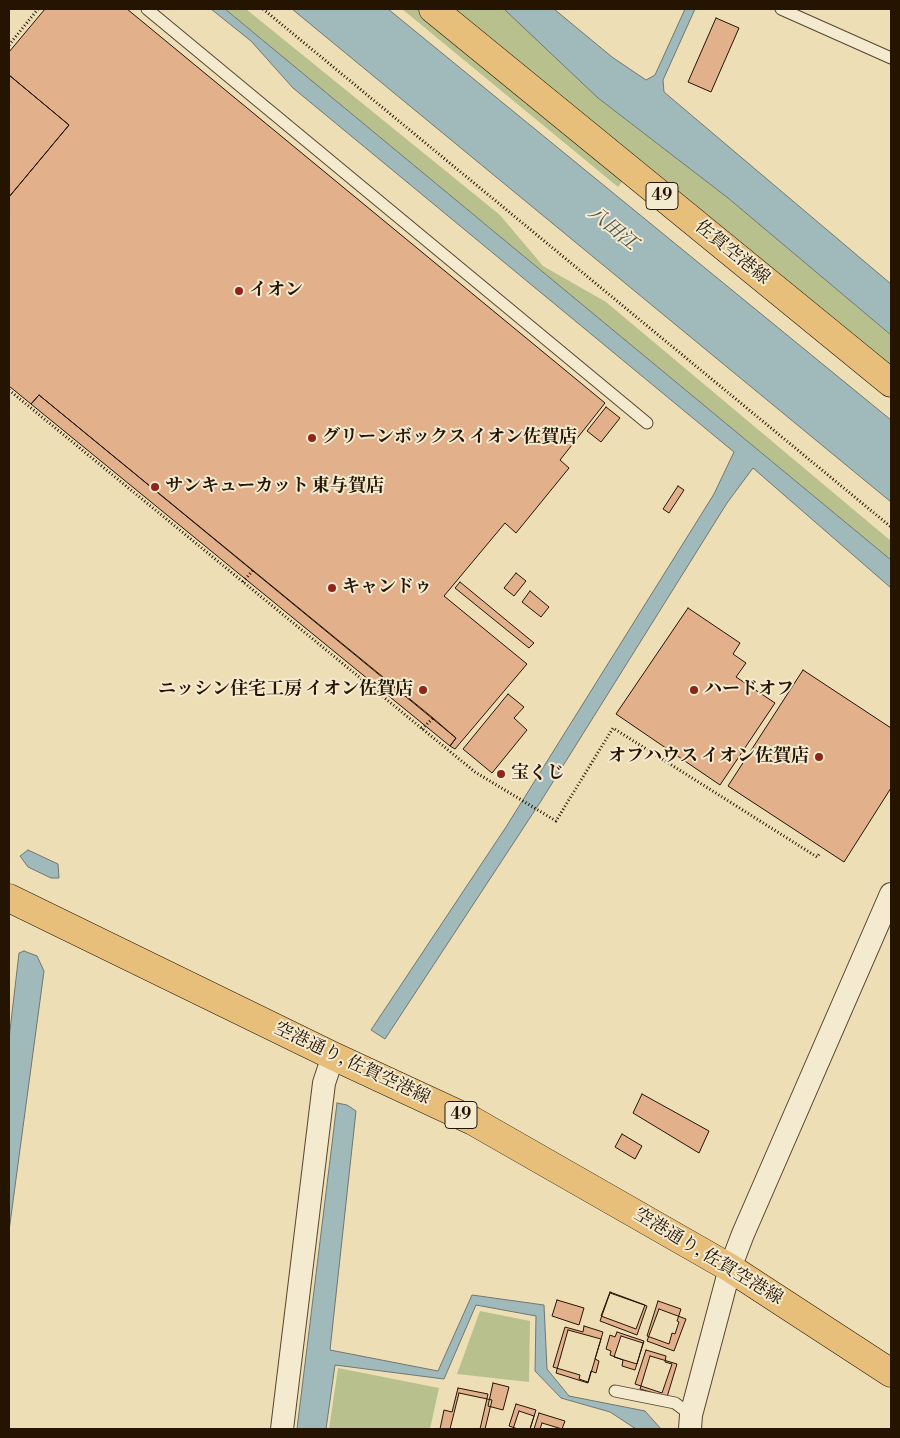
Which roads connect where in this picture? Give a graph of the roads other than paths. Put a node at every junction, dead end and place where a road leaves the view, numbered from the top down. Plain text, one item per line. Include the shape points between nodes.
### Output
1 (147, 9) edge
2 (433, 9) edge
3 (781, 9) edge
4 (891, 58) edge
5 (891, 383) edge
6 (647, 423) dead end
7 (891, 894) edge
8 (9, 898) edge
9 (333, 1056) junction
10 (730, 1268) junction
11 (891, 1373) edge
12 (615, 1391) dead end
13 (691, 1422) edge
14 (282, 1429) edge

1 - 6 lane
2 - 5 main road, 佐賀空港線 / 49
3 - 4 lane
7 - 10 street
8 - 9 main road, 空港通り, 佐賀空港線 / 49
9 - 10 main road, 空港通り, 佐賀空港線 / 49 via 473,1121
9 - 14 street via 324,1083
10 - 11 main road, 空港通り, 佐賀空港線 / 49
10 - 13 street
12 - 13 lane via 675,1403

